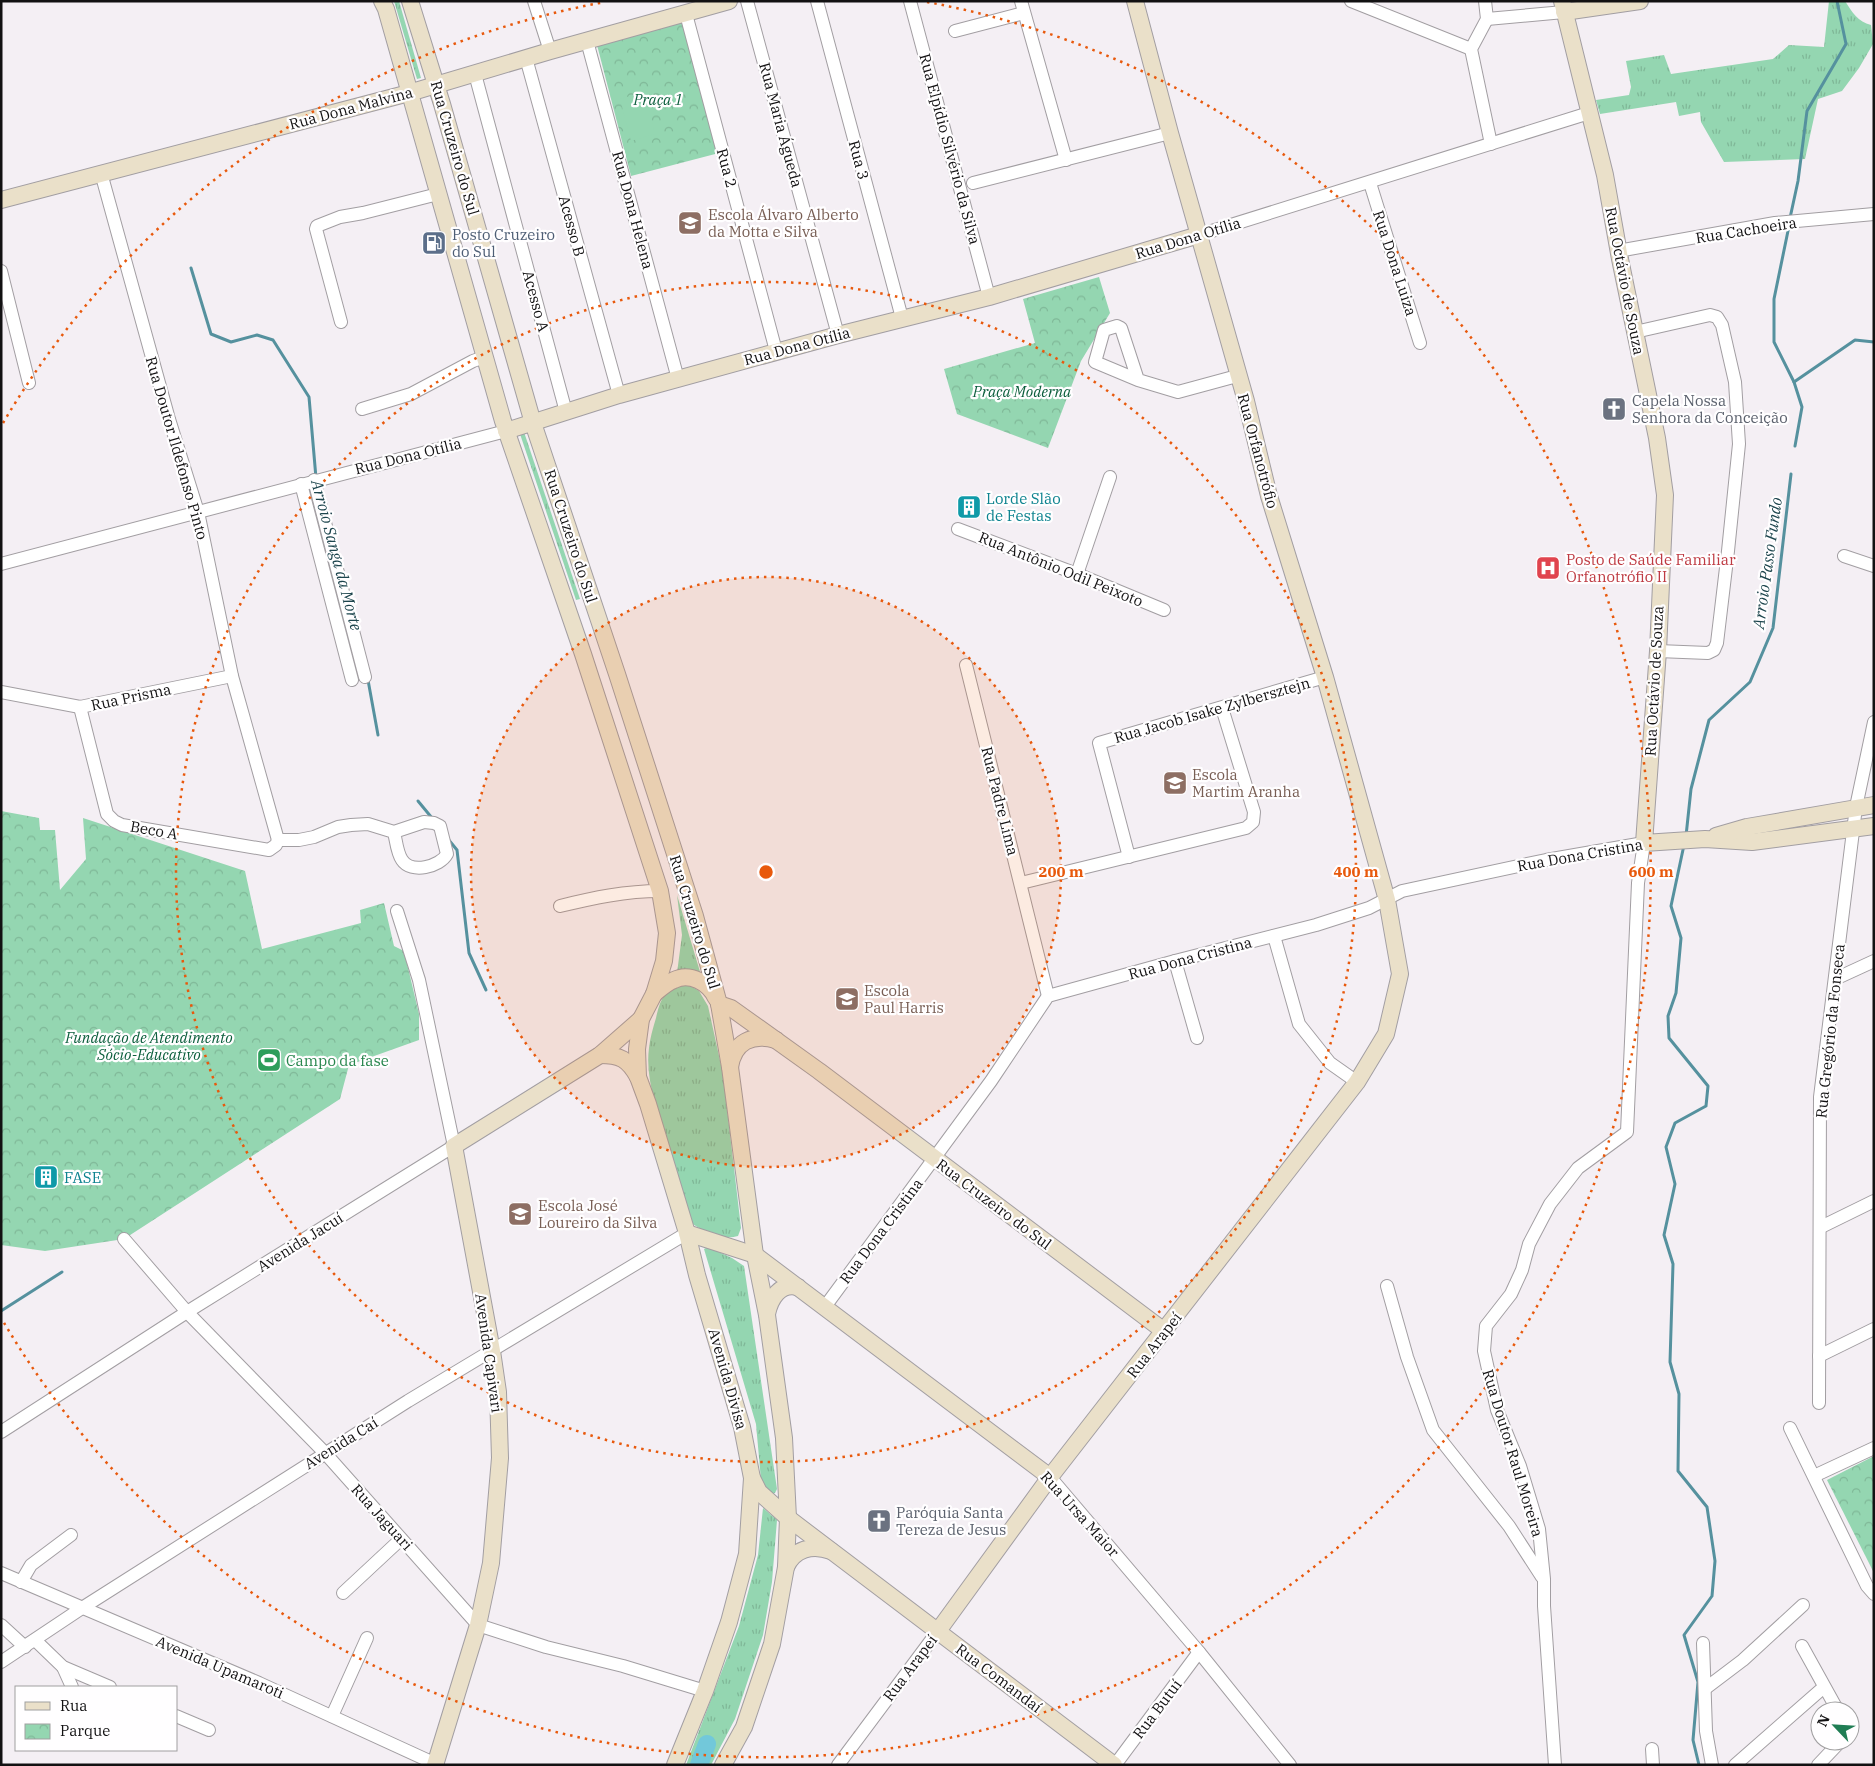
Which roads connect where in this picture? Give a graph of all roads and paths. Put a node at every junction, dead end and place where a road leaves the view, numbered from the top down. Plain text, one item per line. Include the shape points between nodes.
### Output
1 (382, 1) edge
2 (410, 1) edge
3 (534, 1) edge
4 (729, 1) edge
5 (747, 1) edge
6 (817, 1) edge
7 (910, 1) edge
8 (1135, 1) edge
9 (1351, 1) edge
10 (1485, 1) edge
11 (1640, 1) edge
12 (1563, 6) edge
13 (1022, 7) edge
14 (686, 14) junction
15 (1487, 19) junction
16 (955, 31) dead end
17 (587, 41) junction
18 (1470, 49) junction
19 (550, 51) junction
20 (526, 58) junction
21 (475, 74) junction
22 (437, 85) junction
23 (409, 93) junction
24 (1589, 113) junction
25 (1170, 133) junction
26 (1492, 144) junction
27 (1066, 160) junction
28 (101, 174) junction
29 (1370, 183) junction
30 (973, 184) dead end
31 (438, 194) junction
32 (1, 200) edge
33 (1874, 214) edge
34 (1199, 235) junction
35 (1618, 251) junction
36 (1, 271) edge
37 (989, 297) junction
38 (902, 318) junction
39 (341, 322) dead end
40 (1635, 332) junction
41 (838, 335) junction
42 (1420, 342) dead end
43 (776, 351) junction
44 (484, 357) junction
45 (1238, 376) junction
46 (678, 379) junction
47 (1138, 380) dead end
48 (29, 383) dead end
49 (619, 395) junction
50 (362, 409) dead end
51 (566, 412) junction
52 (533, 423) junction
53 (506, 431) junction
54 (1110, 477) dead end
55 (307, 482) junction
56 (198, 512) junction
57 (958, 529) dead end
58 (1844, 556) dead end
59 (1, 564) edge
60 (1874, 566) edge
61 (1077, 574) junction
62 (1164, 610) dead end
63 (1658, 651) junction
64 (966, 665) dead end
65 (232, 676) junction
66 (365, 677) dead end
67 (1325, 677) junction
68 (352, 680) dead end
69 (1, 692) edge
70 (80, 707) junction
71 (1222, 708) junction
72 (1874, 722) edge
73 (1874, 805) edge
74 (1856, 807) junction
75 (1874, 826) edge
76 (1854, 829) junction
77 (394, 832) junction
78 (278, 840) junction
79 (1691, 840) junction
80 (1644, 843) junction
81 (1129, 857) junction
82 (1021, 883) junction
83 (660, 890) junction
84 (1387, 900) junction
85 (560, 906) dead end
86 (397, 911) dead end
87 (1274, 936) junction
88 (1175, 961) junction
89 (1874, 961) edge
90 (1835, 979) junction
91 (654, 994) junction
92 (1048, 996) junction
93 (719, 1004) junction
94 (641, 1019) junction
95 (1197, 1038) dead end
96 (776, 1040) junction
97 (600, 1055) junction
98 (730, 1067) junction
99 (638, 1077) junction
100 (1358, 1082) junction
101 (1627, 1132) joint
102 (454, 1146) junction
103 (934, 1159) junction
104 (1874, 1201) edge
105 (1821, 1227) junction
106 (687, 1233) junction
107 (124, 1239) dead end
108 (754, 1255) junction
109 (1387, 1286) dead end
110 (798, 1288) junction
111 (824, 1308) junction
112 (187, 1312) junction
113 (767, 1315) junction
114 (1874, 1329) edge
115 (1164, 1331) junction
116 (492, 1351) junction
117 (1819, 1356) junction
118 (1819, 1404) dead end
119 (1790, 1428) dead end
120 (1, 1432) edge
121 (1874, 1448) edge
122 (325, 1453) junction
123 (1814, 1476) junction
124 (1050, 1477) junction
125 (752, 1478) junction
126 (788, 1518) junction
127 (71, 1535) dead end
128 (401, 1539) junction
129 (833, 1552) junction
130 (786, 1567) junction
131 (1, 1573) edge
132 (1544, 1579) junction
133 (21, 1582) junction
134 (1872, 1587) edge
135 (343, 1593) dead end
136 (1802, 1605) dead end
137 (82, 1608) junction
138 (1, 1625) edge
139 (478, 1625) junction
140 (938, 1631) junction
141 (367, 1638) dead end
142 (30, 1643) junction
143 (1702, 1643) dead end
144 (1802, 1646) dead end
145 (1199, 1652) junction
146 (1, 1662) edge
147 (63, 1667) junction
148 (72, 1686) edge
149 (108, 1686) edge
150 (1824, 1687) junction
151 (1706, 1688) junction
152 (705, 1691) junction
153 (1832, 1701) edge
154 (332, 1716) junction
155 (178, 1717) edge
156 (208, 1730) dead end
157 (1652, 1749) dead end
158 (1831, 1751) edge
159 (436, 1764) edge
160 (675, 1765) edge
161 (723, 1765) edge
162 (838, 1765) edge
163 (1115, 1765) edge
164 (1290, 1765) edge
165 (1555, 1765) edge
166 (1653, 1765) edge
167 (1712, 1765) edge
168 (1735, 1765) edge
169 (1818, 1765) edge

1 - 23 street, Rua Cruzeiro do Sul
2 - 22 street, Rua Cruzeiro do Sul
3 - 19 street
4 - 14 street, Rua Dona Malvina
5 - 41 street, Rua Maria Águeda
6 - 38 street, Rua 3
7 - 37 street, Rua Elpídio Silvério da Silva
8 - 25 street, Rua Orfanotrófio
9 - 18 street
10 - 15 street
11 - 12 street
12 - 15 street
12 - 24 street, Rua Octávio de Souza
13 - 16 street
13 - 27 street
14 - 17 street, Rua Dona Malvina
14 - 43 street, Rua 2
15 - 18 street
17 - 19 street, Rua Dona Malvina
17 - 46 street, Rua Dona Helena
18 - 26 street
19 - 20 street, Rua Dona Malvina
20 - 21 street, Rua Dona Malvina
20 - 49 street, Acesso B
21 - 22 street, Rua Dona Malvina
21 - 51 street, Acesso A
22 - 23 street, Rua Dona Malvina
22 - 52 street, Rua Cruzeiro do Sul
23 - 28 street, Rua Dona Malvina
23 - 31 street, Rua Cruzeiro do Sul
24 - 26 street, Rua Dona Otília
24 - 35 street, Rua Octávio de Souza via 1610,200
25 - 27 street
25 - 34 street, Rua Orfanotrófio
26 - 29 street, Rua Dona Otília
27 - 30 street
28 - 32 street, Rua Dona Malvina
28 - 56 street, Rua Doutor Ildefonso Pinto via 168,419
29 - 34 street, Rua Dona Otília
29 - 42 street, Rua Dona Luiza
31 - 39 street via 340,217 317,226
31 - 44 street, Rua Cruzeiro do Sul
33 - 35 street, Rua Cachoeira via 1775,223
34 - 37 street, Rua Dona Otília
34 - 45 street, Rua Orfanotrófio
35 - 40 street, Rua Octávio de Souza
36 - 48 street
37 - 38 street, Rua Dona Otília
38 - 41 street, Rua Dona Otília
40 - 63 street, Rua Octávio de Souza via 1666,495
40 - 63 street via 1710,315 1717,318 1722,325 1735,382 1738,450 1717,643 1708,653
41 - 43 street, Rua Dona Otília
43 - 46 street, Rua Dona Otília
44 - 50 street via 411,394
44 - 53 street, Rua Cruzeiro do Sul
45 - 47 street via 1178,392
45 - 67 street, Rua Orfanotrófio via 1270,496
46 - 49 street, Rua Dona Otília
49 - 51 street, Rua Dona Otília
51 - 52 street, Rua Dona Otília
52 - 53 street, Rua Dona Otília
52 - 93 street, Rua Cruzeiro do Sul via 695,916
53 - 55 street, Rua Dona Otília
53 - 83 street, Rua Cruzeiro do Sul
54 - 61 street
55 - 56 street, Rua Dona Otília
55 - 66 street
55 - 68 street
56 - 59 street, Rua Dona Otília
56 - 65 street, Rua Doutor Ildefonso Pinto
57 - 61 street, Rua Antônio Odil Peixoto
58 - 60 street
61 - 62 street, Rua Antônio Odil Peixoto
63 - 80 street, Rua Octávio de Souza
64 - 82 street, Rua Padre Lima
65 - 70 street, Rua Prisma
65 - 78 street, Rua Doutor Ildefonso Pinto
67 - 71 street, Rua Jacob Isake Zylbersztejn
67 - 84 street, Rua Orfanotrófio
69 - 70 street, Rua Prisma
70 - 78 street, Beco A via 102,798 107,814 114,821 269,850 276,846
71 - 81 street, Rua Jacob Isake Zylbersztejn via 1099,742
71 - 81 street via 1254,812 1253,822 1246,828
72 - 74 street, Rua Gregório da Fonseca
73 - 74 street
74 - 76 street, Rua Gregório da Fonseca
74 - 79 street
75 - 76 street
76 - 79 street via 1752,842
76 - 90 street, Rua Gregório da Fonseca
77 - 77 street via 424,822 434,823 440,826 447,854 438,864 416,868 408,865 401,859
77 - 78 street via 368,824 338,827 300,840
79 - 80 street, Rua Dona Cristina
80 - 84 street, Rua Dona Cristina via 1402,891
80 - 101 street, Rua Octávio de Souza via 1638,884
81 - 82 street
82 - 92 street, Rua Padre Lima
83 - 85 street via 611,894
83 - 91 street, Rua Cruzeiro do Sul via 667,933 664,961
84 - 87 street, Rua Dona Cristina
84 - 100 street, Rua Arapeí via 1400,974 1386,1034
86 - 102 street, Avenida Capivari via 419,980
87 - 88 street, Rua Dona Cristina
87 - 100 street via 1299,1024 1330,1062
88 - 92 street, Rua Dona Cristina
88 - 95 street
89 - 90 street
90 - 105 street, Rua Gregório da Fonseca via 1820,1097
91 - 93 street via 675,979 686,978 707,986
91 - 94 street, Avenida Divisa
92 - 103 street, Rua Dona Cristina
93 - 96 street, Rua Cruzeiro do Sul via 731,1008
93 - 98 street
94 - 97 street, Avenida Jacuí
94 - 99 street, Avenida Divisa
96 - 98 street via 756,1037 746,1041 738,1047
96 - 103 street, Rua Cruzeiro do Sul
97 - 99 street via 612,1055 628,1062
97 - 102 street, Avenida Jacuí
98 - 108 street
99 - 106 street, Avenida Divisa
100 - 115 street, Rua Arapeí
101 - 132 street, Rua Doutor Raul Moreira via 1578,1168 1550,1204 1529,1244 1511,1294 1486,1326 1484,1351 1495,1402 1520,1466 1539,1529
102 - 112 street, Avenida Jacuí
102 - 116 street, Avenida Capivari
103 - 111 street, Rua Dona Cristina
103 - 115 street, Rua Cruzeiro do Sul
104 - 105 street
105 - 117 street, Rua Gregório da Fonseca
106 - 108 street, Rua Ursa Maior
106 - 116 street, Avenida Caí
106 - 125 street, Avenida Divisa via 742,1427
107 - 112 street, Rua Jaguari
108 - 110 street, Rua Ursa Maior
108 - 113 street
109 - 132 street via 1407,1357 1433,1430 1509,1526
110 - 111 street, Rua Ursa Maior
110 - 113 street via 788,1286 774,1296
111 - 124 street, Rua Ursa Maior
112 - 120 street, Avenida Jacuí
112 - 122 street, Rua Jaguari
113 - 126 street via 784,1438
114 - 117 street
115 - 124 street, Rua Arapeí
116 - 122 street, Avenida Caí
116 - 139 street, Avenida Capivari via 498,1392 500,1458 491,1563
117 - 118 street, Rua Gregório da Fonseca
119 - 123 street
121 - 123 street
122 - 128 street, Rua Jaguari
122 - 137 street, Avenida Caí
123 - 134 street
124 - 140 street, Rua Arapeí
124 - 145 street, Rua Ursa Maior
125 - 126 street, Rua Comandaí via 759,1492
125 - 152 street, Avenida Divisa via 747,1554 729,1622
126 - 129 street, Rua Comandaí
126 - 130 street
127 - 133 street via 31,1565
128 - 135 street
128 - 139 street, Rua Jaguari
129 - 130 street via 817,1548 800,1550
129 - 140 street, Rua Comandaí
130 - 161 street via 772,1644 748,1730
131 - 133 street, Avenida Upamaroti
132 - 165 street, Rua Doutor Raul Moreira
133 - 137 street, Avenida Upamaroti
136 - 151 street via 1743,1660
137 - 142 street, Avenida Caí
137 - 154 street, Avenida Upamaroti
138 - 142 street
139 - 152 street
139 - 159 street, Avenida Capivari
140 - 162 street, Rua Arapeí
140 - 163 street, Rua Comandaí
141 - 154 street
142 - 146 street, Avenida Caí
142 - 147 street
143 - 151 street
144 - 150 street
145 - 163 street, Rua Butuí
145 - 164 street, Rua Ursa Maior
147 - 148 street
147 - 149 street
150 - 153 street
150 - 168 street
151 - 167 street via 1706,1731
152 - 160 street, Avenida Divisa
154 - 159 street, Avenida Upamaroti
155 - 156 street
157 - 166 street
158 - 169 street

